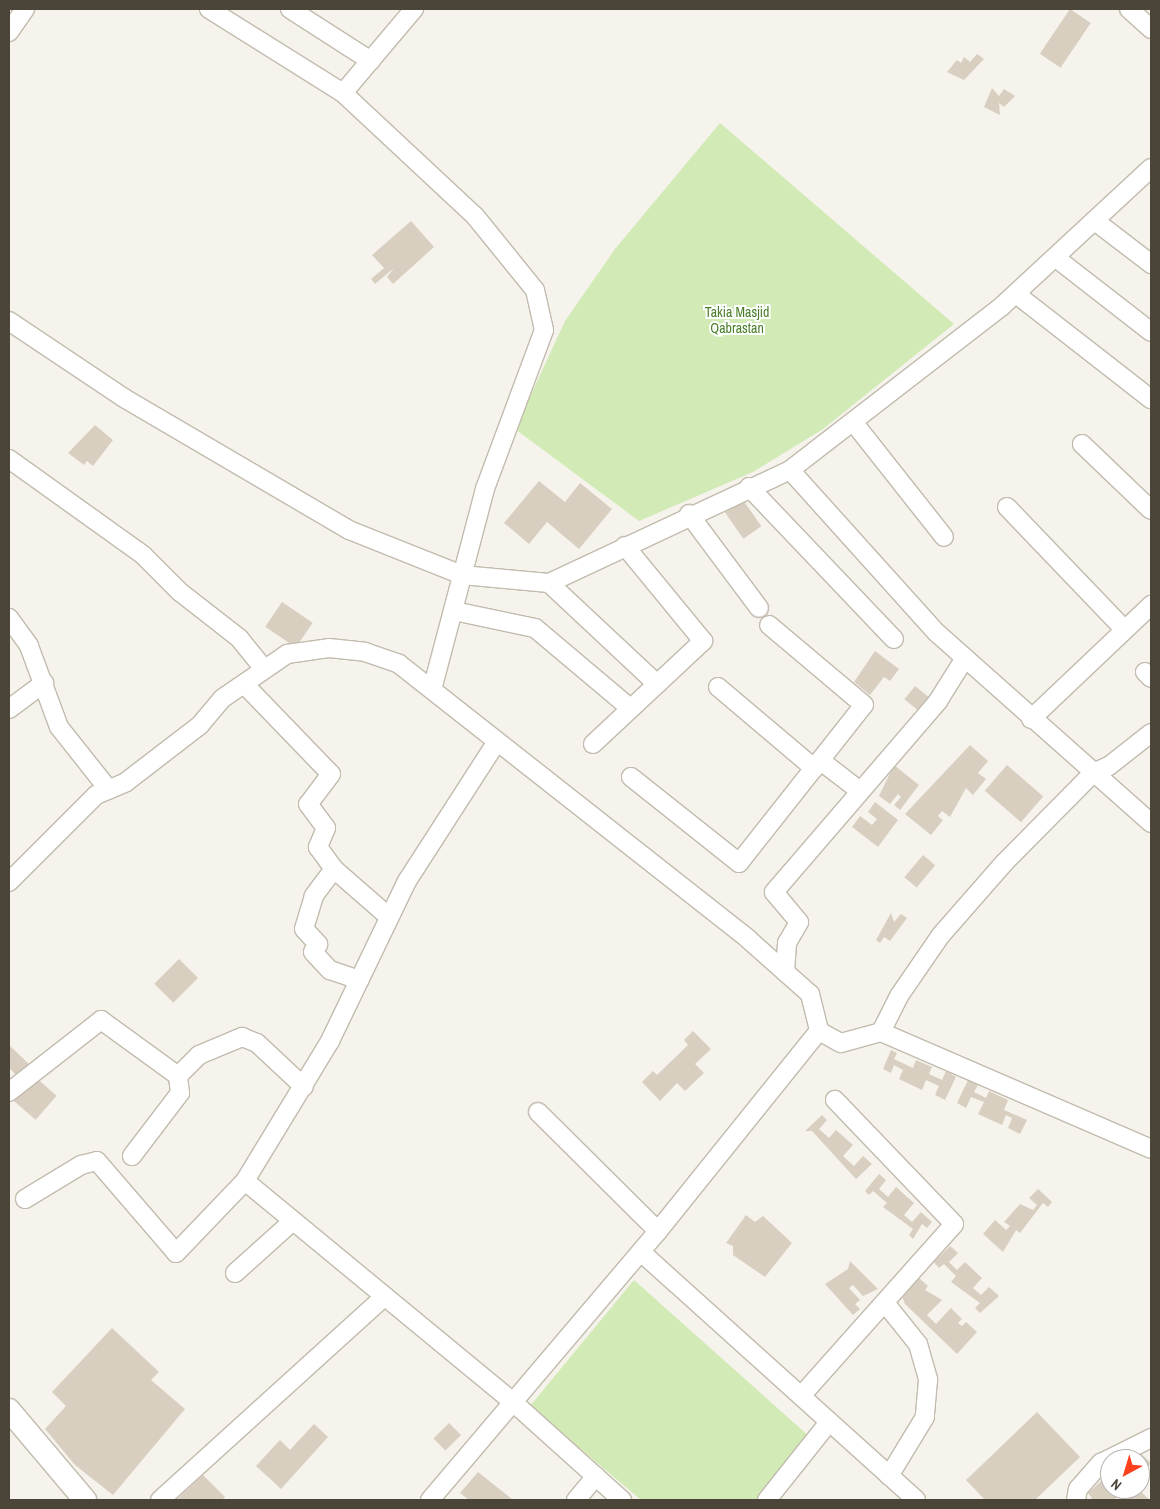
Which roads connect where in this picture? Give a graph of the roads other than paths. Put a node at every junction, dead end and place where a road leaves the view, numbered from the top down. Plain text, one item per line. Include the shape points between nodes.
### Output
1 (25, 9) edge
2 (209, 9) edge
3 (290, 9) edge
4 (1129, 9) edge
5 (410, 10) edge
6 (238, 16) edge
7 (1151, 29) edge
8 (9, 32) edge
9 (370, 61) junction
10 (343, 93) junction
11 (1151, 168) edge
12 (1095, 222) junction
13 (1056, 258) junction
14 (1151, 264) edge
15 (1016, 294) junction
16 (9, 321) edge
17 (1151, 332) edge
18 (1151, 399) edge
19 (854, 423) junction
20 (1082, 444) dead end
21 (9, 458) edge
22 (790, 470) junction
23 (749, 487) junction
24 (1007, 507) dead end
25 (1151, 510) edge
26 (689, 514) junction
27 (944, 537) dead end
28 (625, 546) junction
29 (462, 575) junction
30 (550, 583) junction
31 (1151, 605) edge
32 (759, 608) dead end
33 (454, 611) junction
34 (9, 618) edge
35 (769, 625) dead end
36 (1125, 630) junction
37 (894, 640) dead end
38 (965, 658) junction
39 (264, 669) junction
40 (44, 683) junction
41 (244, 684) junction
42 (657, 684) junction
43 (718, 687) dead end
44 (432, 689) junction
45 (630, 708) junction
46 (9, 709) edge
47 (1031, 719) junction
48 (1151, 733) edge
49 (496, 742) junction
50 (593, 744) dead end
51 (818, 764) junction
52 (1092, 773) junction
53 (631, 777) dead end
54 (108, 790) junction
55 (860, 791) junction
56 (1151, 823) edge
57 (334, 869) junction
58 (9, 882) edge
59 (389, 916) junction
60 (785, 972) junction
61 (359, 980) junction
62 (819, 1031) junction
63 (881, 1032) junction
64 (178, 1076) junction
65 (304, 1087) junction
66 (9, 1092) edge
67 (835, 1100) dead end
68 (538, 1112) dead end
69 (1151, 1149) edge
70 (132, 1156) dead end
71 (245, 1181) junction
72 (25, 1199) dead end
73 (293, 1221) junction
74 (658, 1231) junction
75 (641, 1252) junction
76 (235, 1274) dead end
77 (384, 1296) junction
78 (884, 1303) junction
79 (801, 1396) junction
80 (513, 1402) junction
81 (9, 1410) edge
82 (829, 1422) junction
83 (1151, 1438) edge
84 (596, 1476) junction
85 (889, 1476) junction
86 (85, 1500) edge
87 (160, 1500) edge
88 (430, 1500) edge
89 (576, 1500) edge
90 (622, 1500) edge
91 (767, 1500) edge
92 (916, 1500) edge
93 (1076, 1500) edge

1 - 8 street
2 - 6 street
3 - 9 street
4 - 7 street
5 - 9 street
6 - 10 street
9 - 10 street
10 - 29 street via 475,216 535,290 544,330 485,489
11 - 12 street
12 - 13 street
12 - 14 street
13 - 15 street
13 - 17 street
15 - 18 street
15 - 19 street
16 - 29 street via 124,398 349,530
19 - 22 street
19 - 27 street
20 - 25 street
21 - 39 street via 143,555 180,592 239,638
22 - 23 street
22 - 38 street
23 - 26 street
23 - 37 street
24 - 36 street
26 - 28 street
26 - 32 street
28 - 30 street
28 - 42 street via 703,641
29 - 30 street
29 - 33 street
30 - 42 street
31 - 36 street
33 - 44 street
33 - 45 street via 535,628
34 - 40 street via 29,646
35 - 51 street via 864,705
36 - 47 street
38 - 47 street
38 - 55 street via 938,701
39 - 41 street
39 - 44 street via 287,654 329,648 356,651 399,664
40 - 46 street
40 - 54 street via 59,727
41 - 54 street via 223,698 200,725 126,782
41 - 57 street via 331,774 308,804 326,828 318,847
42 - 45 street
43 - 51 street
44 - 49 street
45 - 50 street
47 - 52 street
48 - 52 street via 1109,766
49 - 59 street via 441,824
49 - 60 street
51 - 53 street via 739,864
51 - 55 street
52 - 56 street
52 - 63 street via 941,935 899,996
54 - 58 street via 96,795
55 - 60 street via 774,892 799,922 787,943
57 - 59 street
57 - 61 street via 314,896 304,928 318,944 314,952 330,970
59 - 61 street
60 - 62 street via 810,994
61 - 65 street
62 - 63 street via 842,1043
62 - 74 street
63 - 69 street
64 - 65 street via 199,1055 242,1038 257,1042
64 - 66 street via 101,1020
64 - 70 street via 180,1093
65 - 71 street
67 - 78 street via 954,1224
68 - 74 street
71 - 72 street via 176,1253 97,1161 81,1165
71 - 73 street
73 - 76 street
73 - 77 street
74 - 75 street
75 - 79 street
75 - 80 street
77 - 80 street
77 - 87 street
78 - 79 street
78 - 85 street via 918,1344 928,1380 925,1417
79 - 82 street
80 - 84 street
80 - 88 street
81 - 86 street
82 - 85 street
82 - 91 street
83 - 93 street via 1101,1463 1078,1489
84 - 89 street
84 - 90 street
85 - 92 street

